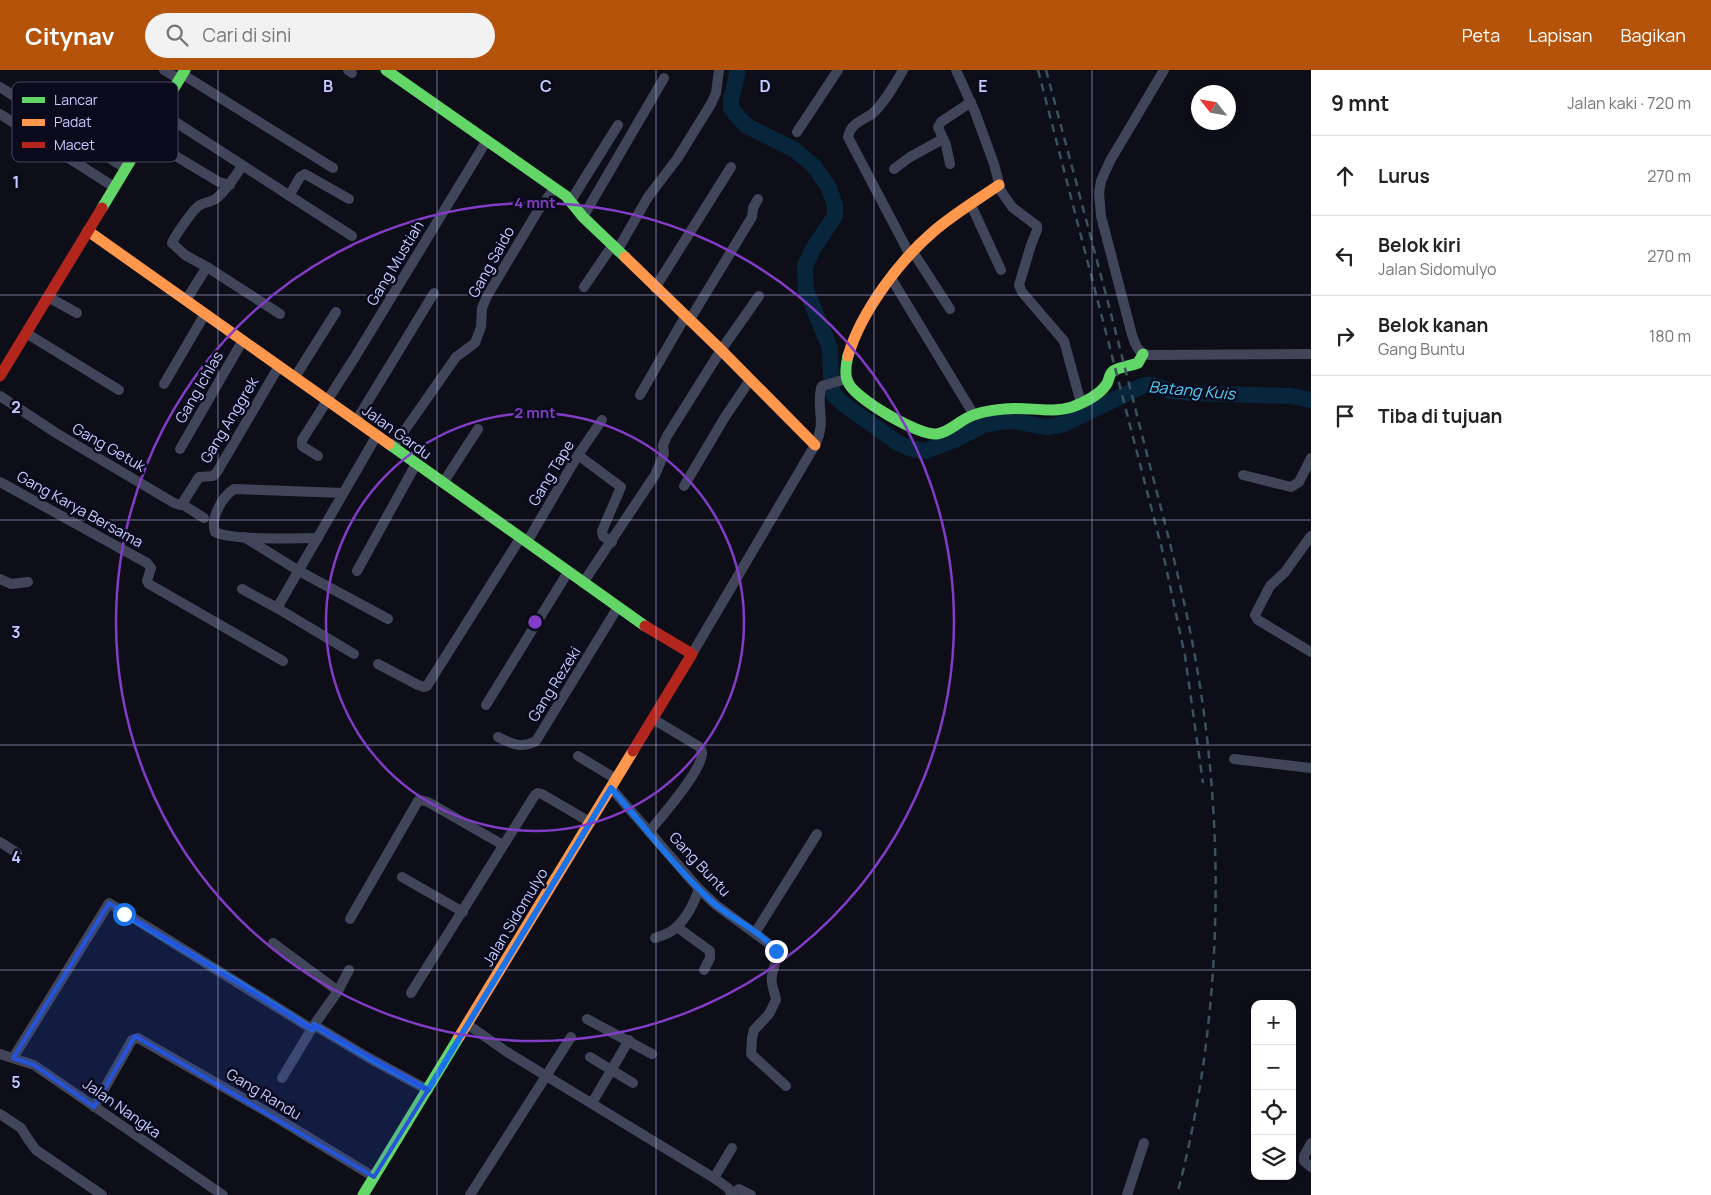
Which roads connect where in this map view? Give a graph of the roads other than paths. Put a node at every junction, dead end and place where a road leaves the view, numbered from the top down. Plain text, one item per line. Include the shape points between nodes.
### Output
1 (164, 70) edge
2 (386, 70) edge
3 (719, 70) edge
4 (838, 70) edge
5 (904, 70) edge
6 (956, 70) edge
7 (1164, 70) edge
8 (182, 74) edge
9 (664, 78) dead end
10 (0, 87) edge
11 (12, 95) edge
12 (972, 102) junction
13 (0, 114) edge
14 (12, 122) edge
15 (178, 124) edge
16 (618, 125) dead end
17 (797, 132) dead end
18 (943, 139) junction
19 (487, 140) junction
20 (178, 157) edge
21 (75, 162) edge
22 (116, 162) edge
23 (129, 162) edge
24 (950, 164) dead end
25 (242, 166) junction
26 (730, 167) dead end
27 (125, 168) junction
28 (333, 168) dead end
29 (894, 169) dead end
30 (230, 185) junction
31 (999, 185) junction
32 (114, 187) junction
33 (554, 189) junction
34 (290, 196) junction
35 (349, 199) dead end
36 (758, 199) dead end
37 (570, 202) junction
38 (970, 205) junction
39 (583, 218) junction
40 (88, 231) junction
41 (352, 236) dead end
42 (614, 248) junction
43 (912, 254) junction
44 (207, 267) junction
45 (1001, 270) dead end
46 (891, 278) junction
47 (584, 287) dead end
48 (655, 288) junction
49 (434, 292) dead end
50 (759, 296) dead end
51 (48, 297) junction
52 (186, 300) junction
53 (950, 309) dead end
54 (336, 312) dead end
55 (77, 314) dead end
56 (205, 314) junction
57 (280, 314) dead end
58 (687, 319) junction
59 (26, 332) junction
60 (243, 340) junction
61 (721, 350) junction
62 (1143, 354) junction
63 (1311, 354) edge
64 (279, 366) junction
65 (1, 372) edge
66 (295, 377) junction
67 (750, 380) junction
68 (842, 380) junction
69 (164, 384) dead end
70 (119, 390) dead end
71 (640, 395) dead end
72 (0, 396) edge
73 (327, 400) junction
74 (1080, 403) junction
75 (974, 415) junction
76 (602, 420) dead end
77 (356, 421) junction
78 (478, 429) dead end
79 (377, 435) junction
80 (815, 445) junction
81 (393, 447) junction
82 (180, 449) dead end
83 (578, 455) junction
84 (318, 456) dead end
85 (1311, 458) edge
86 (416, 464) junction
87 (1243, 475) dead end
88 (0, 482) edge
89 (443, 483) junction
90 (684, 486) dead end
91 (343, 493) junction
92 (182, 504) junction
93 (204, 518) dead end
94 (1311, 536) edge
95 (243, 537) junction
96 (318, 538) junction
97 (524, 540) junction
98 (612, 542) junction
99 (299, 571) junction
100 (357, 571) dead end
101 (568, 572) junction
102 (0, 579) edge
103 (28, 582) dead end
104 (583, 583) junction
105 (242, 589) dead end
106 (618, 607) junction
107 (277, 608) junction
108 (388, 619) dead end
109 (1311, 652) edge
110 (354, 654) dead end
111 (692, 654) junction
112 (283, 661) dead end
113 (378, 664) dead end
114 (486, 704) dead end
115 (653, 719) junction
116 (498, 737) dead end
117 (578, 756) dead end
118 (1234, 759) dead end
119 (1311, 768) edge
120 (614, 783) junction
121 (590, 822) junction
122 (649, 832) junction
123 (817, 834) dead end
124 (0, 842) edge
125 (503, 845) junction
126 (17, 853) dead end
127 (402, 878) dead end
128 (699, 889) junction
129 (463, 912) junction
130 (350, 919) dead end
131 (677, 927) junction
132 (755, 933) junction
133 (655, 938) dead end
134 (272, 943) dead end
135 (349, 970) dead end
136 (704, 970) dead end
137 (338, 990) junction
138 (411, 994) dead end
139 (587, 1019) dead end
140 (467, 1024) junction
141 (313, 1027) junction
142 (571, 1038) dead end
143 (629, 1040) junction
144 (0, 1054) edge
145 (652, 1054) dead end
146 (590, 1057) dead end
147 (13, 1058) junction
148 (611, 1070) junction
149 (546, 1076) junction
150 (282, 1078) dead end
151 (633, 1083) dead end
152 (786, 1086) dead end
153 (428, 1090) junction
154 (592, 1102) junction
155 (94, 1107) junction
156 (0, 1114) edge
157 (1144, 1143) dead end
158 (1311, 1143) edge
159 (732, 1148) dead end
160 (1311, 1167) edge
161 (374, 1178) junction
162 (714, 1178) junction
163 (368, 1194) edge
164 (732, 1194) edge
165 (102, 1195) edge
166 (223, 1195) edge
167 (470, 1195) edge
168 (751, 1195) edge
169 (1127, 1195) edge

1 - 8 street
2 - 19 main road
3 - 42 street via 716,94 711,104 677,159
4 - 17 street
5 - 43 street via 879,107 858,121 848,137
6 - 12 street
7 - 62 street via 1110,160 1099,193 1101,216 1132,335 1137,350
8 - 28 street
9 - 39 street
10 - 11 street
12 - 18 street via 939,125
12 - 31 street
13 - 14 street
15 - 25 street
16 - 37 street
18 - 24 street
18 - 29 street
19 - 33 main road
19 - 73 street, Gang Mustiah
20 - 30 street via 219,182
21 - 32 street
22 - 27 street
23 - 27 main road
25 - 30 street
25 - 34 street
26 - 48 street
27 - 32 main road
30 - 44 street via 213,201 199,205 172,242 185,255
31 - 38 main road
31 - 74 street via 1012,207 1037,226 1019,285 1064,340
32 - 40 main road
33 - 37 main road
33 - 81 street, Gang Saido via 487,296 475,343 456,357
34 - 35 street via 305,174
34 - 41 street
36 - 58 street via 752,217
37 - 39 main road
38 - 43 main road via 940,226
38 - 45 street
39 - 42 main road
40 - 51 main road
40 - 52 main road, Jalan Gardu
42 - 47 street
42 - 48 main road
43 - 46 main road
43 - 53 street
44 - 52 street
44 - 57 street
46 - 68 main road via 850,348
46 - 75 street
48 - 58 main road
49 - 77 street
50 - 61 street
51 - 55 street
51 - 59 main road
52 - 56 main road, Jalan Gardu
54 - 66 street
56 - 60 main road, Jalan Gardu
56 - 69 street
58 - 61 main road
58 - 71 street
59 - 65 main road
59 - 70 street
60 - 64 main road, Jalan Gardu
60 - 82 street, Gang Ichlas
61 - 67 main road
61 - 98 street via 667,436 656,474
62 - 63 street
62 - 74 main road via 1138,363 1110,374 1108,384
64 - 66 main road, Jalan Gardu
64 - 92 street, Gang Anggrek via 217,472 213,476 199,477
66 - 73 main road, Jalan Gardu
67 - 80 main road
67 - 90 street
68 - 75 main road via 864,400 927,434 944,432
68 - 80 street via 822,386 822,425
72 - 92 street, Gang Getuk via 98,459 177,505
73 - 77 main road, Jalan Gardu
73 - 84 street, Gang Mustiah via 301,443
74 - 75 main road via 1057,410 1013,408
76 - 83 street, Gang Tape
77 - 79 main road, Jalan Gardu
78 - 89 street
79 - 81 main road, Jalan Gardu
79 - 91 street
80 - 111 street
81 - 86 main road, Jalan Gardu
83 - 97 street, Gang Tape
83 - 98 street via 621,488 602,531 603,536
85 - 87 street via 1299,482 1291,487
86 - 89 main road, Jalan Gardu
86 - 100 street
88 - 112 street, Gang Karya Bersama via 147,563 151,568 149,584
89 - 97 main road, Jalan Gardu
91 - 95 street via 234,489 216,513 214,528 218,534
91 - 96 street
92 - 93 street, Gang Getuk
94 - 109 street via 1285,572 1270,586 1255,615 1258,620
95 - 96 street
95 - 99 street
96 - 99 street
97 - 101 main road, Jalan Gardu
97 - 113 street, Gang Tape via 427,686 418,686
98 - 104 street
99 - 107 street
99 - 108 street
101 - 104 main road, Jalan Gardu
101 - 114 street
102 - 103 street via 11,584
104 - 106 main road, Jalan Gardu
105 - 107 street
106 - 111 main road, Jalan Gardu
106 - 116 street, Gang Rezeki via 536,741 520,746
107 - 110 street
111 - 115 main road, Jalan Sidomulyo
115 - 120 main road, Jalan Sidomulyo
115 - 122 street via 702,751 690,779
117 - 120 street, Gang Buntu
118 - 119 street
120 - 121 main road, Jalan Sidomulyo
120 - 122 street, Gang Buntu
121 - 125 street via 538,793
121 - 140 main road, Jalan Sidomulyo
122 - 128 street, Gang Buntu
123 - 132 street
124 - 126 street
125 - 129 street
125 - 130 street via 420,800
127 - 129 street
128 - 131 street
128 - 132 street, Gang Buntu
129 - 138 street
131 - 133 street
131 - 136 street via 710,951
132 - 152 street, Gang Buntu via 776,951 771,977 776,1000 769,1014 754,1030 751,1054
134 - 137 street
135 - 137 street
137 - 141 street
139 - 143 street
140 - 149 street
140 - 153 main road, Jalan Sidomulyo
141 - 147 street via 109,903
141 - 150 street
141 - 153 street
142 - 149 street
143 - 145 street
143 - 148 street
144 - 147 street, Jalan Nangka
146 - 148 street
147 - 155 street, Jalan Nangka via 34,1066
148 - 151 street
148 - 154 street
149 - 154 street
149 - 167 street
153 - 161 main road, Jalan Sidomulyo
154 - 162 street
155 - 161 street, Gang Randu via 132,1040 138,1038
155 - 166 street, Jalan Nangka
156 - 165 street via 21,1128 40,1152
157 - 169 street
158 - 160 street via 1304,1161
159 - 162 street
161 - 163 main road, Jalan Sidomulyo
162 - 164 street
164 - 168 street via 739,1189

